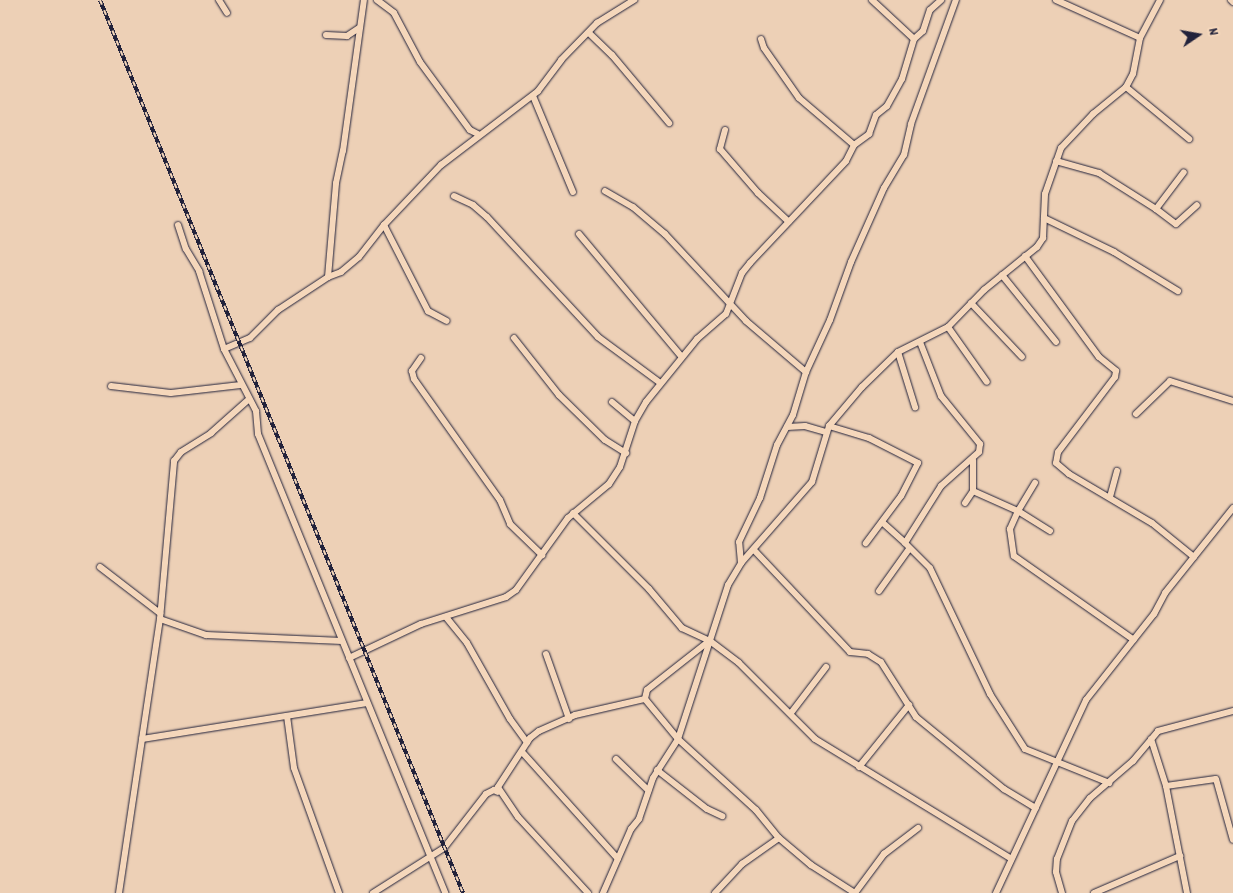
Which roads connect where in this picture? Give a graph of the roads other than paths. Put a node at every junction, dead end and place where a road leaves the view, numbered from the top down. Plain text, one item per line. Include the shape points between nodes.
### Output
1 (219, 0) edge
2 (364, 0) edge
3 (377, 0) edge
4 (634, 0) edge
5 (872, 0) edge
6 (941, 0) edge
7 (956, 0) edge
8 (1056, 0) edge
9 (1160, 0) edge
10 (227, 13) dead end
11 (359, 28) junction
12 (589, 33) junction
13 (326, 35) dead end
14 (914, 38) junction
15 (1140, 38) junction
16 (762, 39) dead end
17 (1126, 86) junction
18 (531, 97) junction
19 (669, 123) dead end
20 (725, 130) dead end
21 (478, 134) junction
22 (1188, 139) dead end
23 (854, 145) junction
24 (1056, 161) junction
25 (1184, 172) dead end
26 (605, 191) dead end
27 (573, 192) dead end
28 (454, 196) dead end
29 (1197, 205) dead end
30 (1156, 209) junction
31 (1044, 218) junction
32 (789, 222) junction
33 (178, 225) dead end
34 (384, 225) junction
35 (580, 234) dead end
36 (1025, 256) junction
37 (1002, 274) junction
38 (328, 277) junction
39 (1178, 291) dead end
40 (971, 303) junction
41 (732, 304) junction
42 (447, 321) dead end
43 (948, 327) junction
44 (514, 338) dead end
45 (920, 342) junction
46 (1056, 342) dead end
47 (224, 349) junction
48 (898, 352) junction
49 (681, 356) junction
50 (1022, 356) dead end
51 (421, 358) dead end
52 (806, 372) junction
53 (659, 382) junction
54 (987, 382) dead end
55 (241, 385) junction
56 (110, 386) dead end
57 (248, 400) junction
58 (1233, 401) edge
59 (612, 402) dead end
60 (915, 407) dead end
61 (1136, 414) dead end
62 (635, 421) junction
63 (788, 427) junction
64 (827, 429) junction
65 (626, 453) junction
66 (973, 460) junction
67 (1117, 471) dead end
68 (1035, 483) dead end
69 (973, 491) junction
70 (1110, 496) junction
71 (965, 503) dead end
72 (1233, 508) edge
73 (1018, 511) junction
74 (573, 513) junction
75 (882, 522) junction
76 (1050, 531) dead end
77 (866, 543) dead end
78 (907, 546) junction
79 (754, 550) junction
80 (542, 555) junction
81 (1194, 557) junction
82 (741, 563) junction
83 (100, 567) dead end
84 (879, 591) dead end
85 (160, 616) junction
86 (446, 616) junction
87 (1134, 640) junction
88 (342, 641) junction
89 (710, 641) junction
90 (546, 654) dead end
91 (349, 658) junction
92 (826, 667) dead end
93 (645, 699) junction
94 (367, 703) junction
95 (908, 705) junction
96 (1233, 711) edge
97 (791, 713) junction
98 (287, 716) junction
99 (570, 719) junction
100 (142, 739) junction
101 (678, 740) junction
102 (1151, 740) junction
103 (528, 742) junction
104 (523, 752) junction
105 (616, 759) dead end
106 (1059, 760) junction
107 (859, 767) junction
108 (658, 770) junction
109 (1109, 783) junction
110 (1166, 786) junction
111 (648, 790) junction
112 (498, 792) junction
113 (1036, 808) junction
114 (722, 816) dead end
115 (918, 828) dead end
116 (779, 838) junction
117 (1233, 840) edge
118 (1180, 856) junction
119 (1010, 858) junction
120 (429, 859) junction
121 (618, 859) junction
122 (118, 893) edge
123 (339, 893) edge
124 (373, 893) edge
125 (445, 893) edge
126 (588, 893) edge
127 (603, 893) edge
128 (715, 893) edge
129 (855, 893) edge
130 (996, 893) edge
131 (1062, 893) edge
132 (1094, 893) edge
133 (1187, 893) edge

1 - 10 street
2 - 11 street
3 - 21 street via 394,13 420,62 470,130
4 - 12 street via 604,17
5 - 14 street
6 - 14 street via 930,10 923,31
7 - 52 street via 911,124 904,155 884,188
8 - 15 street
9 - 15 street
11 - 13 street via 347,36
11 - 38 street via 336,183
12 - 18 street
12 - 19 street via 612,55
14 - 23 street via 908,64 894,96 876,115 869,134
15 - 17 street via 1133,74
16 - 23 street via 764,48 799,98
17 - 22 street
17 - 24 street via 1074,132
18 - 21 street
18 - 27 street
20 - 32 street via 720,149 758,193
21 - 34 street via 441,165
23 - 32 street via 846,162
24 - 30 street via 1099,173
24 - 31 street via 1045,194
25 - 30 street
26 - 41 street via 633,207 665,234 710,285
28 - 53 street via 487,216 598,337
29 - 30 street via 1176,224
31 - 36 street via 1043,238
31 - 39 street via 1114,252
32 - 41 street via 742,273
33 - 47 street via 186,249 199,271
34 - 38 street via 359,257 341,272
34 - 42 street via 428,311
35 - 49 street
36 - 37 street
36 - 70 street via 1057,295 1099,357 1116,371 1055,459 1069,474
37 - 40 street
37 - 46 street
38 - 47 street via 278,310 250,338
40 - 43 street
40 - 50 street
41 - 49 street via 726,314
41 - 52 street
43 - 45 street
43 - 54 street
44 - 65 street via 559,395 605,440
45 - 48 street
45 - 66 street via 941,396 980,444
47 - 55 street
48 - 60 street
48 - 64 street
49 - 53 street
51 - 80 street via 412,371 414,379 500,500 510,524
52 - 63 street
53 - 62 street
55 - 56 street via 171,393
55 - 57 street
57 - 85 street via 211,433 181,452 174,462
57 - 88 street via 256,411 258,434
58 - 61 street via 1170,381
59 - 62 street
62 - 65 street
63 - 64 street
63 - 82 street via 776,445 760,498 739,542
64 - 75 street via 869,438 918,463 901,496
64 - 79 street via 812,482
65 - 74 street via 609,484
66 - 69 street
66 - 78 street via 946,480
67 - 70 street
68 - 73 street
69 - 71 street
69 - 73 street
70 - 81 street via 1152,523
72 - 81 street
73 - 76 street
73 - 87 street via 1010,529 1014,556
74 - 80 street
74 - 89 street via 649,589 682,628
75 - 77 street
75 - 78 street
78 - 84 street
78 - 106 street via 930,568 990,694 1019,741 1033,754
79 - 82 street
79 - 95 street via 850,652 868,654 881,662
80 - 86 street via 525,580 506,597
81 - 87 street
82 - 89 street via 728,585
83 - 85 street
85 - 88 street via 206,635
85 - 100 street
86 - 91 street
86 - 103 street via 467,643 510,719
87 - 106 street via 1086,700
88 - 91 street
89 - 93 street via 647,690
89 - 97 street via 739,663
89 - 101 street
90 - 99 street
91 - 94 street
92 - 97 street
93 - 99 street
93 - 101 street
94 - 98 street
94 - 120 street
95 - 107 street
95 - 113 street via 916,717 969,763
96 - 102 street via 1158,731
97 - 107 street via 815,739
98 - 100 street
98 - 123 street via 294,768
99 - 103 street via 540,731
100 - 122 street
101 - 108 street
101 - 116 street via 756,810
102 - 109 street
102 - 110 street
103 - 104 street
104 - 112 street via 500,781
104 - 121 street
105 - 111 street
106 - 109 street
106 - 113 street
107 - 119 street
108 - 111 street
108 - 114 street via 707,810
109 - 131 street via 1090,798 1063,839 1056,872
110 - 117 street via 1216,779
110 - 118 street
111 - 121 street via 639,819 630,829
112 - 120 street via 490,791 444,848
112 - 126 street
113 - 119 street
115 - 129 street via 884,854
116 - 128 street via 742,864
116 - 129 street via 811,865
118 - 132 street
118 - 133 street
119 - 130 street
120 - 124 street
120 - 125 street
121 - 127 street

